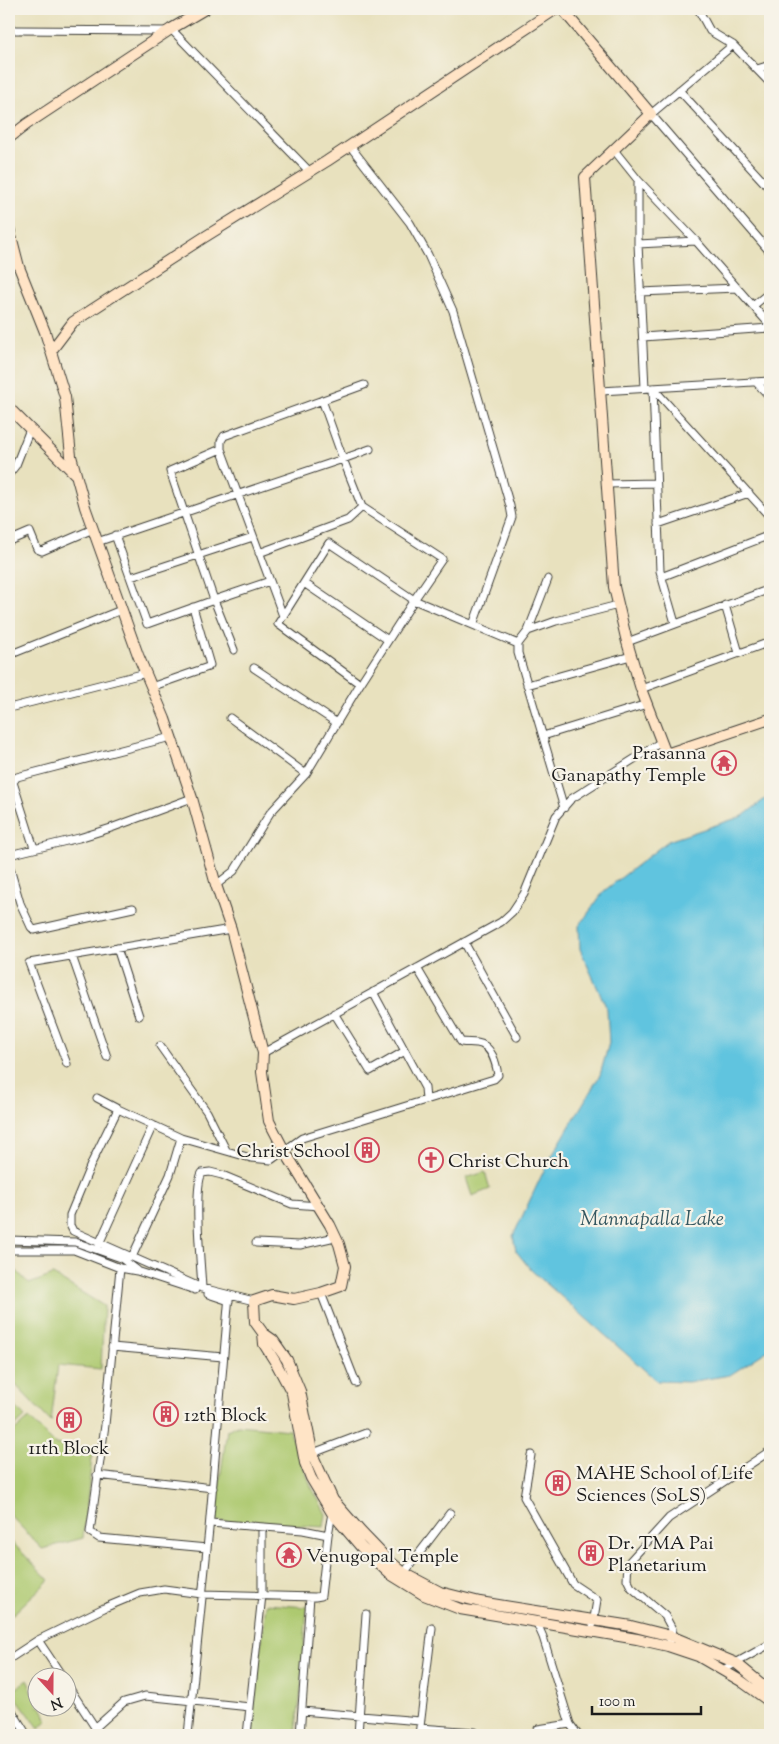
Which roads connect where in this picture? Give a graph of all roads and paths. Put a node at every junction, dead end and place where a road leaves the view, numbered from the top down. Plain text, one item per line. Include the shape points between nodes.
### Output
1 (205, 9) edge
2 (556, 9) edge
3 (562, 9) edge
4 (698, 9) edge
5 (15, 30) dead end
6 (170, 30) junction
7 (733, 46) junction
8 (770, 65) edge
9 (757, 69) junction
10 (770, 83) edge
11 (679, 90) junction
12 (651, 114) junction
13 (9, 138) edge
14 (350, 146) junction
15 (614, 150) junction
16 (310, 172) junction
17 (638, 180) junction
18 (770, 189) edge
19 (9, 228) edge
20 (770, 239) edge
21 (696, 241) junction
22 (638, 244) junction
23 (764, 245) junction
24 (770, 252) edge
25 (736, 288) junction
26 (640, 292) junction
27 (770, 292) edge
28 (753, 306) junction
29 (770, 326) edge
30 (643, 337) junction
31 (51, 351) junction
32 (770, 381) edge
33 (756, 382) junction
34 (364, 385) dead end
35 (649, 388) junction
36 (600, 391) junction
37 (770, 398) edge
38 (322, 400) junction
39 (9, 408) edge
40 (30, 430) junction
41 (221, 449) junction
42 (370, 449) dead end
43 (343, 459) junction
44 (9, 474) edge
45 (76, 475) junction
46 (656, 483) junction
47 (607, 484) junction
48 (749, 493) junction
49 (238, 494) junction
50 (362, 507) junction
51 (184, 512) junction
52 (770, 517) edge
53 (658, 524) junction
54 (92, 529) junction
55 (115, 535) junction
56 (770, 536) edge
57 (253, 537) junction
58 (9, 541) edge
59 (97, 542) junction
60 (259, 553) junction
61 (198, 554) junction
62 (131, 577) junction
63 (662, 577) junction
64 (548, 579) dead end
65 (270, 581) junction
66 (304, 583) junction
67 (770, 589) edge
68 (214, 600) junction
69 (414, 600) junction
70 (618, 605) junction
71 (725, 605) junction
72 (193, 607) junction
73 (121, 610) junction
74 (283, 616) junction
75 (676, 623) junction
76 (473, 624) junction
77 (528, 631) junction
78 (388, 640) junction
79 (627, 642) junction
80 (770, 642) edge
81 (518, 644) junction
82 (234, 650) dead end
83 (739, 653) junction
84 (9, 655) edge
85 (631, 656) junction
86 (254, 668) dead end
87 (146, 673) junction
88 (360, 684) junction
89 (527, 685) junction
90 (151, 686) junction
91 (641, 689) junction
92 (646, 704) junction
93 (9, 708) edge
94 (230, 718) dead end
95 (770, 719) edge
96 (337, 723) junction
97 (543, 736) junction
98 (171, 737) junction
99 (661, 742) junction
100 (306, 774) junction
101 (192, 798) junction
102 (564, 808) junction
103 (34, 848) junction
104 (9, 855) edge
105 (9, 864) edge
106 (216, 885) junction
107 (133, 908) dead end
108 (231, 929) junction
109 (464, 942) junction
110 (117, 948) junction
111 (72, 956) junction
112 (417, 968) junction
113 (373, 992) junction
114 (334, 1013) junction
115 (139, 1016) dead end
116 (517, 1037) dead end
117 (160, 1046) dead end
118 (406, 1051) junction
119 (263, 1053) junction
120 (107, 1056) dead end
121 (67, 1064) dead end
122 (97, 1098) dead end
123 (426, 1100) junction
124 (118, 1109) junction
125 (153, 1125) junction
126 (182, 1138) junction
127 (226, 1150) junction
128 (284, 1150) junction
129 (319, 1206) junction
130 (336, 1237) junction
131 (9, 1240) edge
132 (256, 1243) dead end
133 (99, 1244) junction
134 (9, 1250) edge
135 (132, 1257) junction
136 (120, 1268) junction
137 (138, 1270) junction
138 (202, 1288) junction
139 (321, 1293) junction
140 (229, 1298) junction
141 (254, 1300) junction
142 (263, 1333) junction
143 (112, 1347) junction
144 (223, 1357) junction
145 (356, 1383) dead end
146 (366, 1433) dead end
147 (770, 1451) edge
148 (313, 1453) junction
149 (531, 1455) dead end
150 (97, 1475) junction
151 (213, 1488) junction
152 (332, 1513) junction
153 (450, 1513) dead end
154 (210, 1523) junction
155 (262, 1527) junction
156 (328, 1535) junction
157 (207, 1548) junction
158 (402, 1576) junction
159 (202, 1594) junction
160 (262, 1596) junction
161 (310, 1597) junction
162 (366, 1614) dead end
163 (594, 1620) junction
164 (536, 1621) junction
165 (432, 1628) dead end
166 (592, 1632) junction
167 (670, 1636) junction
168 (38, 1640) junction
169 (770, 1644) edge
170 (668, 1646) junction
171 (9, 1659) edge
172 (736, 1663) junction
173 (55, 1666) edge
174 (723, 1670) junction
175 (770, 1691) edge
176 (192, 1701) junction
177 (78, 1702) edge
178 (770, 1702) edge
179 (9, 1706) edge
180 (250, 1707) junction
181 (302, 1711) junction
182 (359, 1715) junction
183 (570, 1724) junction
184 (95, 1728) junction
185 (420, 1728) edge
186 (27, 1735) edge
187 (100, 1735) edge
188 (188, 1735) edge
189 (247, 1735) edge
190 (300, 1735) edge
191 (358, 1735) edge
192 (477, 1735) edge
193 (538, 1735) edge
194 (578, 1735) edge

1 - 6 main road
2 - 14 main road
3 - 12 main road
4 - 7 street via 710,31
5 - 6 street
6 - 13 main road
6 - 16 street
7 - 9 street
7 - 11 street
8 - 9 street
9 - 10 street
11 - 12 street
11 - 18 street
12 - 15 main road
12 - 23 street
14 - 16 main road
14 - 76 street via 410,223 428,255 453,312 510,506 512,517
15 - 17 street
15 - 36 main road via 585,177
16 - 31 main road via 73,322
17 - 21 street
17 - 22 street
19 - 31 main road via 19,267
20 - 23 street
21 - 22 street
21 - 25 street
22 - 26 street
23 - 24 street
25 - 26 street
25 - 28 street
26 - 30 street
27 - 28 street
28 - 29 street
29 - 30 street
30 - 35 street
31 - 45 main road via 65,397
32 - 33 street
33 - 35 street
33 - 37 street
34 - 38 street
35 - 36 street
35 - 46 street
35 - 48 street
36 - 47 main road
38 - 41 street via 224,436
38 - 43 street
39 - 40 main road
40 - 44 street
40 - 45 main road
41 - 49 street
41 - 51 street via 170,471
42 - 43 street
43 - 49 street
43 - 50 street
45 - 54 main road
46 - 47 street
46 - 53 street
47 - 70 main road
48 - 52 street
48 - 53 street
49 - 51 street
49 - 57 street
50 - 60 street via 348,520
50 - 69 street via 442,559
51 - 55 street
51 - 61 street
53 - 63 street
54 - 58 street via 42,551 37,549 30,532
54 - 59 main road
55 - 59 street
55 - 62 street
56 - 63 street
57 - 60 street
57 - 61 street
59 - 73 main road
60 - 65 street
61 - 62 street
61 - 68 street
62 - 72 street via 148,624
63 - 75 street
64 - 77 street
65 - 68 street
65 - 74 street
66 - 69 street via 329,543
66 - 74 street
66 - 78 street
67 - 71 street
68 - 72 street
68 - 82 street
69 - 76 street
69 - 78 street
70 - 77 street
70 - 79 main road
71 - 75 street
71 - 83 street
72 - 90 street via 210,665
73 - 84 street
73 - 87 main road
74 - 88 street via 278,624
75 - 79 street
76 - 81 street
77 - 81 street
78 - 88 street
79 - 85 main road
80 - 83 street
81 - 89 street
83 - 91 street
85 - 89 street
85 - 91 main road
86 - 96 street
87 - 90 main road
87 - 93 street
88 - 96 street
89 - 97 street
90 - 98 main road
91 - 92 main road
92 - 97 street
92 - 99 main road
94 - 100 street
95 - 99 main road via 666,754
96 - 100 street
97 - 102 street
98 - 101 main road
98 - 103 street via 17,777 13,782
99 - 102 street via 571,799
100 - 106 street via 270,813 234,871
101 - 103 street via 111,828
101 - 106 main road
102 - 109 street via 556,816 524,894 512,912 501,922
103 - 104 street
105 - 107 street via 20,903 34,930
106 - 108 main road
108 - 110 street
108 - 119 main road
109 - 112 street
109 - 116 street
110 - 111 street
110 - 115 street
111 - 120 street
111 - 121 street via 29,963
112 - 113 street
112 - 123 street via 461,1042 486,1046 496,1061 498,1075
113 - 114 street
113 - 118 street
114 - 118 street via 370,1071
114 - 119 street
117 - 127 street via 207,1112
118 - 123 street via 425,1088
119 - 128 main road via 262,1072 269,1120
122 - 124 street
123 - 128 street via 302,1138
124 - 125 street
124 - 133 street via 70,1215 73,1231
125 - 126 street
125 - 133 street
126 - 127 street
126 - 135 street via 170,1174
127 - 128 street via 271,1160
128 - 129 main road
129 - 130 main road
129 - 138 street via 292,1204 222,1175 202,1173 198,1180
130 - 132 street via 300,1245
130 - 139 main road via 345,1266 341,1286
131 - 137 street via 75,1242 120,1258
133 - 135 street
134 - 136 street via 74,1250
135 - 138 street
136 - 137 street
136 - 143 street
137 - 140 street
138 - 140 street
139 - 141 main road via 294,1299 272,1294
139 - 145 street
140 - 141 street
140 - 144 street
141 - 142 main road via 255,1322
142 - 148 main road via 273,1340 287,1360 300,1390
142 - 152 main road via 264,1344 292,1393 305,1463
143 - 144 street
143 - 150 street
144 - 151 street
146 - 148 street
147 - 167 street via 669,1518 628,1563 627,1580 631,1587 664,1616 672,1629
148 - 158 main road via 333,1500
149 - 163 street via 524,1497 573,1584 598,1600
150 - 151 street
150 - 157 street via 90,1532 100,1538
151 - 154 street
152 - 156 street
152 - 158 main road via 375,1561
153 - 158 street
154 - 155 street
154 - 157 street
155 - 156 street
155 - 160 street
156 - 161 street via 321,1596
157 - 159 street
158 - 163 main road via 440,1592 480,1602
158 - 164 main road via 424,1595 460,1609
159 - 160 street
159 - 168 street via 164,1589 140,1593
159 - 176 street
160 - 161 street
160 - 180 street
161 - 181 street
162 - 182 street
163 - 166 street
163 - 167 main road
164 - 166 main road
164 - 183 street
165 - 185 street
166 - 170 main road
167 - 170 street
167 - 172 main road
168 - 171 street
168 - 173 street
169 - 172 street
170 - 174 main road via 698,1656
172 - 174 street
172 - 175 main road
174 - 178 main road
176 - 180 street
176 - 184 street via 144,1696 124,1702
176 - 188 street
177 - 184 street
179 - 186 street
180 - 189 street
181 - 182 street
181 - 190 street
182 - 185 street
182 - 191 street
183 - 193 street via 538,1729
183 - 194 street
184 - 187 street
185 - 192 street via 475,1732

